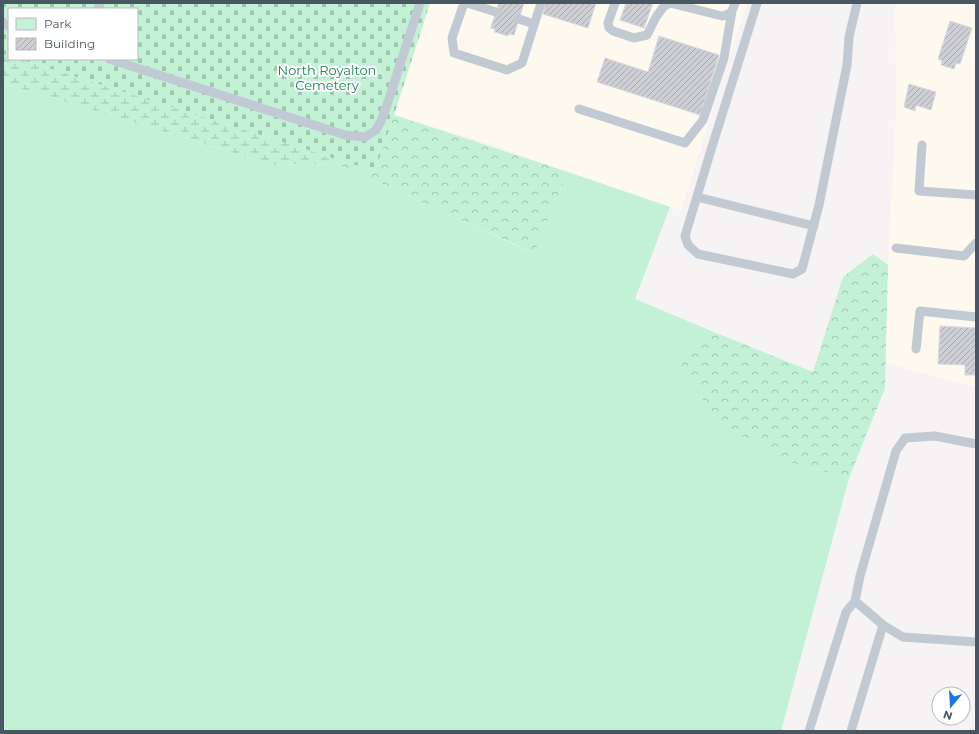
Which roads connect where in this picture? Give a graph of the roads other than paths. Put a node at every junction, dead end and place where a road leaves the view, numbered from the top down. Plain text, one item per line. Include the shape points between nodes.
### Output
1 (420, 3) edge
2 (466, 3) edge
3 (541, 3) edge
4 (615, 3) edge
5 (757, 3) edge
6 (857, 3) edge
7 (734, 7) edge
8 (496, 12) dead end
9 (519, 19) dead end
10 (534, 24) junction
11 (112, 60) edge
12 (579, 109) dead end
13 (922, 145) dead end
14 (976, 195) edge
15 (697, 196) junction
16 (814, 226) junction
17 (976, 243) edge
18 (896, 248) dead end
19 (976, 318) edge
20 (916, 349) dead end
21 (976, 444) edge
22 (855, 601) junction
23 (883, 625) junction
24 (976, 642) edge
25 (809, 731) edge
26 (852, 731) edge

1 - 11 lane via 381,121 376,130 365,137 344,135
2 - 8 lane
2 - 10 lane via 452,38 454,53 507,70 522,63
3 - 10 lane
4 - 7 lane via 608,23 609,28 634,38 647,35 656,17 664,6 670,3 722,16 729,14
5 - 15 lane
6 - 16 lane via 849,36 847,64 836,124
7 - 12 lane via 724,58 703,120 685,143
9 - 10 lane
13 - 14 lane via 919,191
15 - 16 lane
15 - 16 lane via 685,236 688,245 698,254 793,274 802,269
17 - 18 lane via 964,256
19 - 20 lane via 920,311
21 - 22 lane via 935,436 905,438 896,451
22 - 23 lane
22 - 25 lane via 846,612
23 - 24 lane via 903,637
23 - 26 lane

